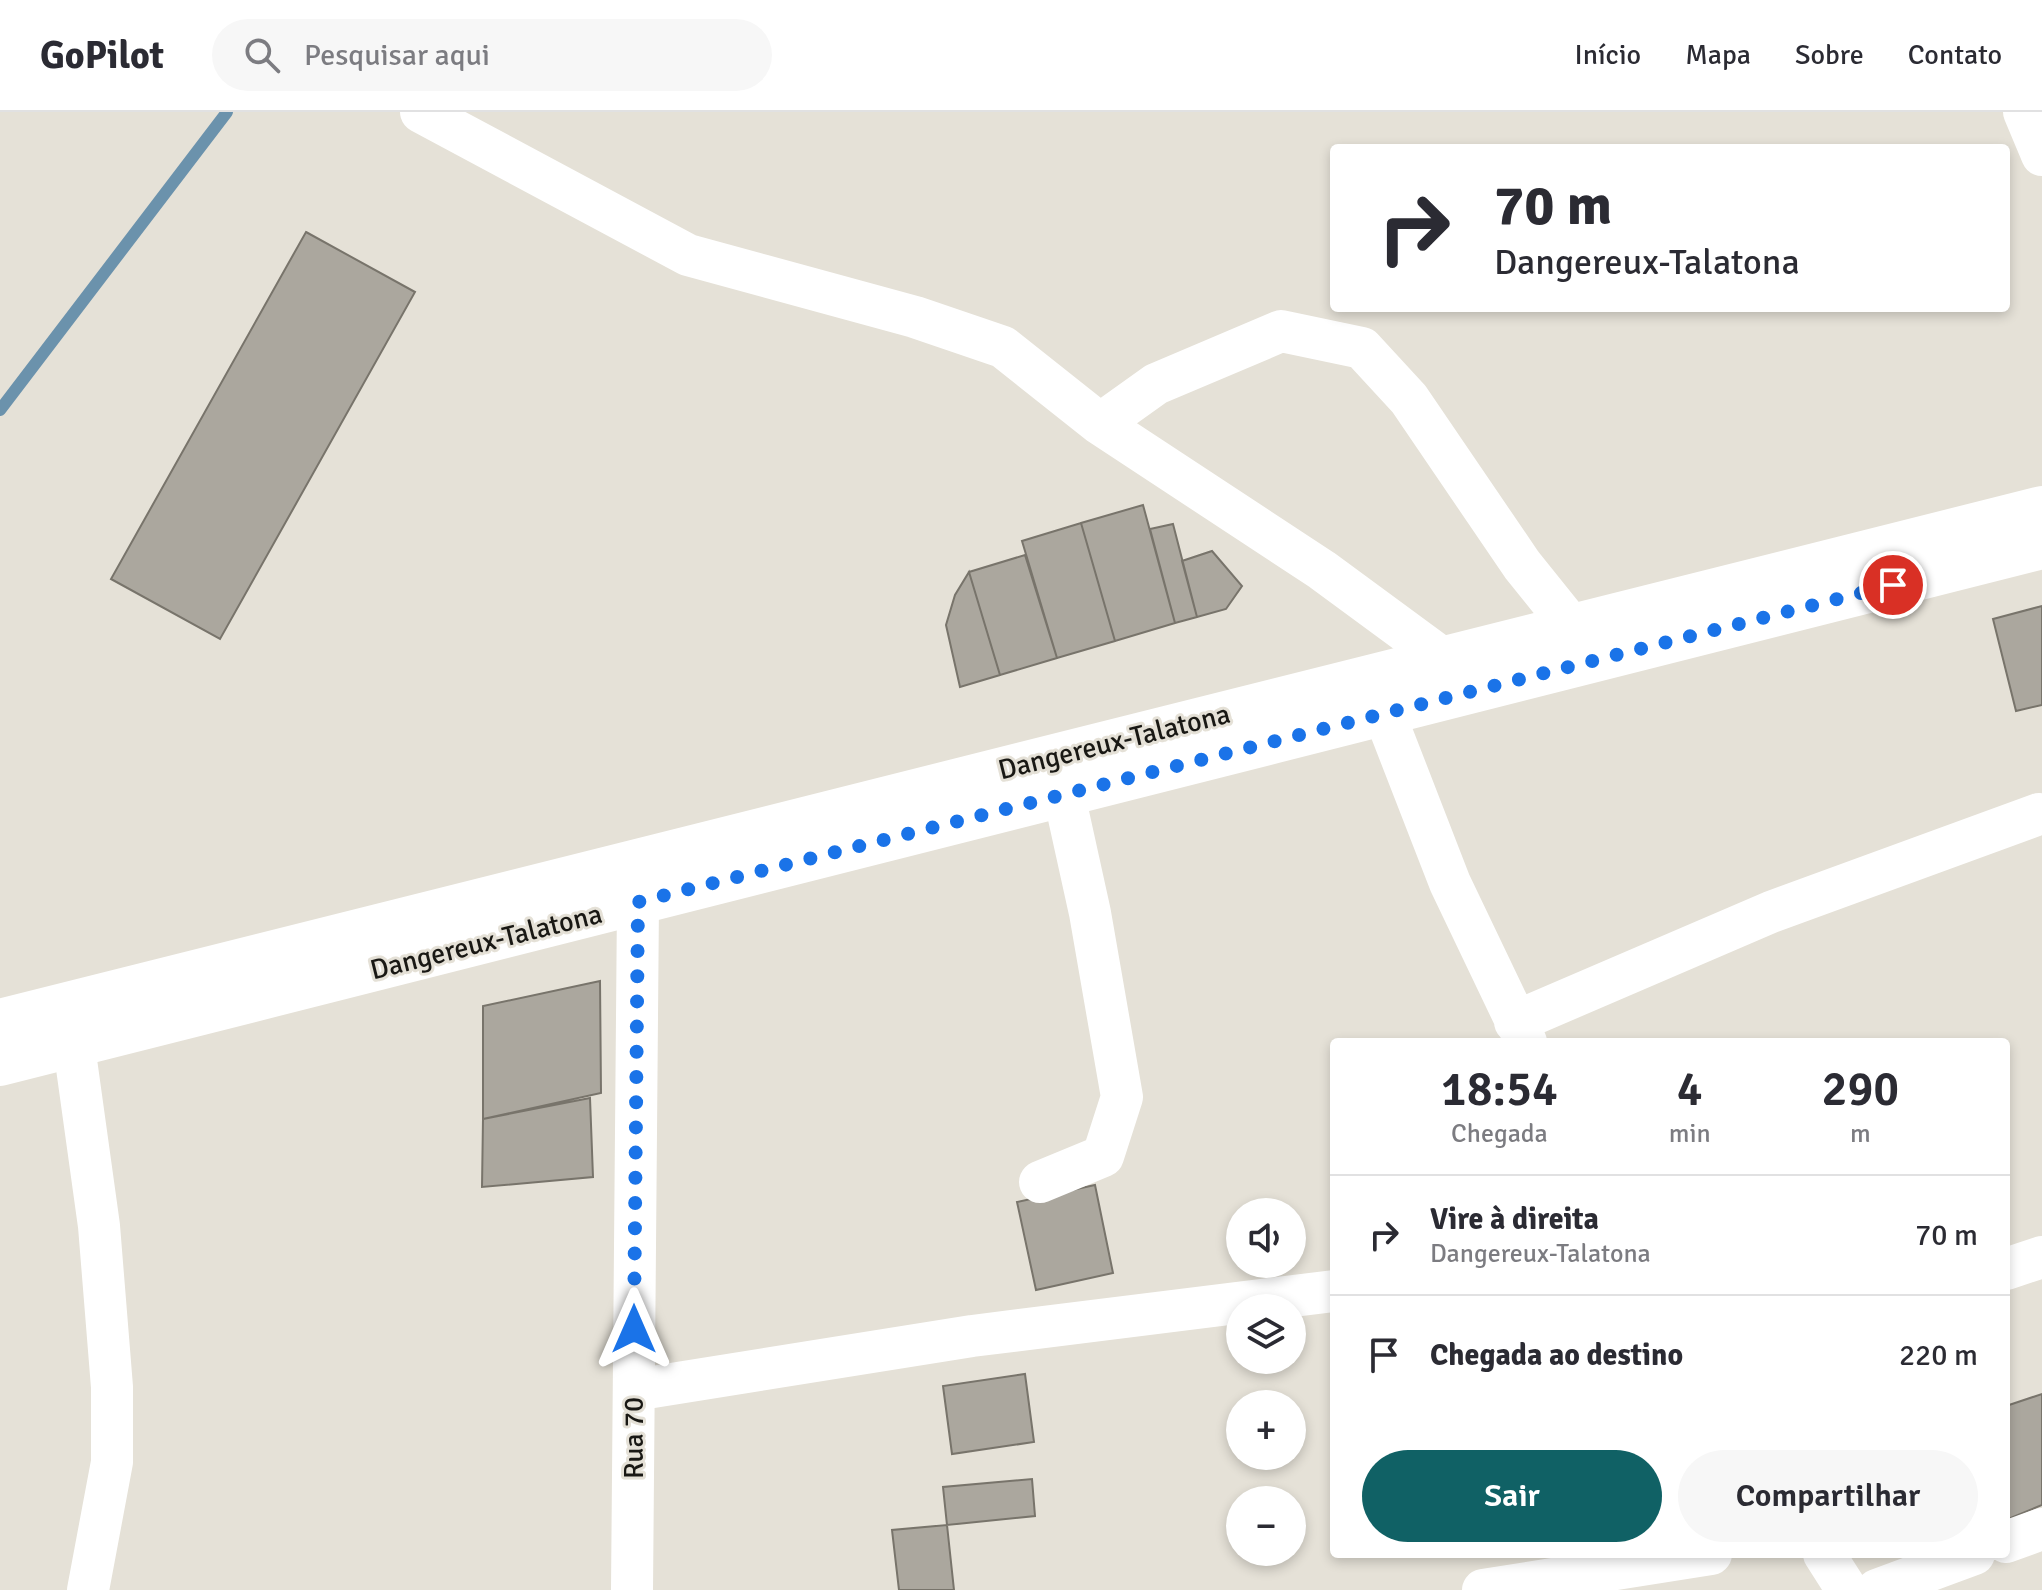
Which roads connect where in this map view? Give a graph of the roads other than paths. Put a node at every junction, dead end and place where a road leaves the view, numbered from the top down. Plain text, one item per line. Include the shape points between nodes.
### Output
1 (421, 112) edge
2 (2024, 112) edge
3 (2042, 155) edge
4 (1100, 424) junction
5 (2042, 508) edge
6 (2042, 547) edge
7 (1571, 626) junction
8 (1443, 659) junction
9 (1384, 713) junction
10 (1064, 795) junction
11 (2039, 814) dead end
12 (638, 902) junction
13 (0, 1021) edge
14 (1521, 1032) edge
15 (74, 1046) junction
16 (0, 1064) edge
17 (1040, 1182) dead end
18 (2042, 1257) edge
19 (2010, 1268) edge
20 (1330, 1291) edge
21 (634, 1390) junction
22 (2042, 1529) edge
23 (2010, 1541) edge
24 (1686, 1558) edge
25 (1827, 1558) edge
26 (1963, 1558) edge
27 (88, 1590) edge
28 (632, 1590) edge
29 (1483, 1590) edge
30 (1847, 1590) edge
31 (1877, 1590) edge

1 - 4 street via 688,255 915,317 1003,347
2 - 3 street
4 - 7 street via 1156,384 1281,331 1362,348 1409,399 1522,565
4 - 8 street via 1322,570
5 - 7 main road, Dangereux-Talatona
6 - 9 main road, Dangereux-Talatona
7 - 8 main road, Dangereux-Talatona
8 - 13 main road, Dangereux-Talatona
9 - 10 main road, Dangereux-Talatona
9 - 14 street via 1450,883
10 - 12 main road, Dangereux-Talatona
10 - 17 street via 1122,1097 1103,1156
11 - 14 street via 1771,912
12 - 15 main road, Dangereux-Talatona
12 - 21 street, Rua 70
15 - 16 main road, Dangereux-Talatona
15 - 27 street via 99,1226 112,1387 112,1462
18 - 19 street
20 - 21 street via 972,1336
21 - 28 street, Rua 70
22 - 23 street
24 - 29 street
25 - 30 street
26 - 31 street

